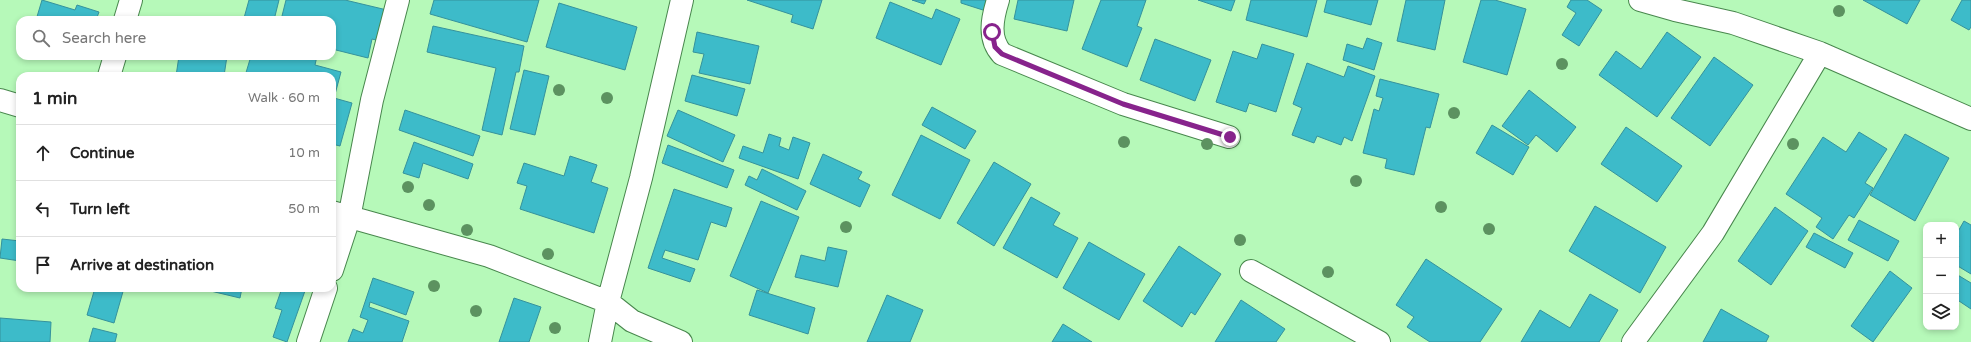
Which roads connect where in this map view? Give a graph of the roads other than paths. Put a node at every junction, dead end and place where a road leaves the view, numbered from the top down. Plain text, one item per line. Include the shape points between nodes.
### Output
1 (131, 0) edge
2 (398, 0) edge
3 (682, 0) edge
4 (998, 0) edge
5 (1640, 0) edge
6 (126, 16) edge
7 (1820, 53) junction
8 (114, 60) edge
9 (110, 72) edge
10 (0, 100) edge
11 (16, 105) edge
12 (1971, 119) edge
13 (1230, 137) dead end
14 (341, 215) edge
15 (336, 246) edge
16 (1251, 271) dead end
17 (325, 292) edge
18 (608, 302) junction
19 (308, 342) edge
20 (600, 342) edge
21 (680, 342) edge
22 (1379, 342) edge
23 (1633, 342) edge

1 - 6 street
2 - 14 street
3 - 18 street via 641,178
4 - 13 street via 992,32 995,47 1002,54 1123,104
5 - 7 street via 1733,23
7 - 12 street
7 - 23 street via 1713,233
8 - 9 street
10 - 11 street
14 - 15 street
14 - 18 street via 489,256
16 - 22 street
17 - 19 street
18 - 20 street
18 - 21 street via 632,321

